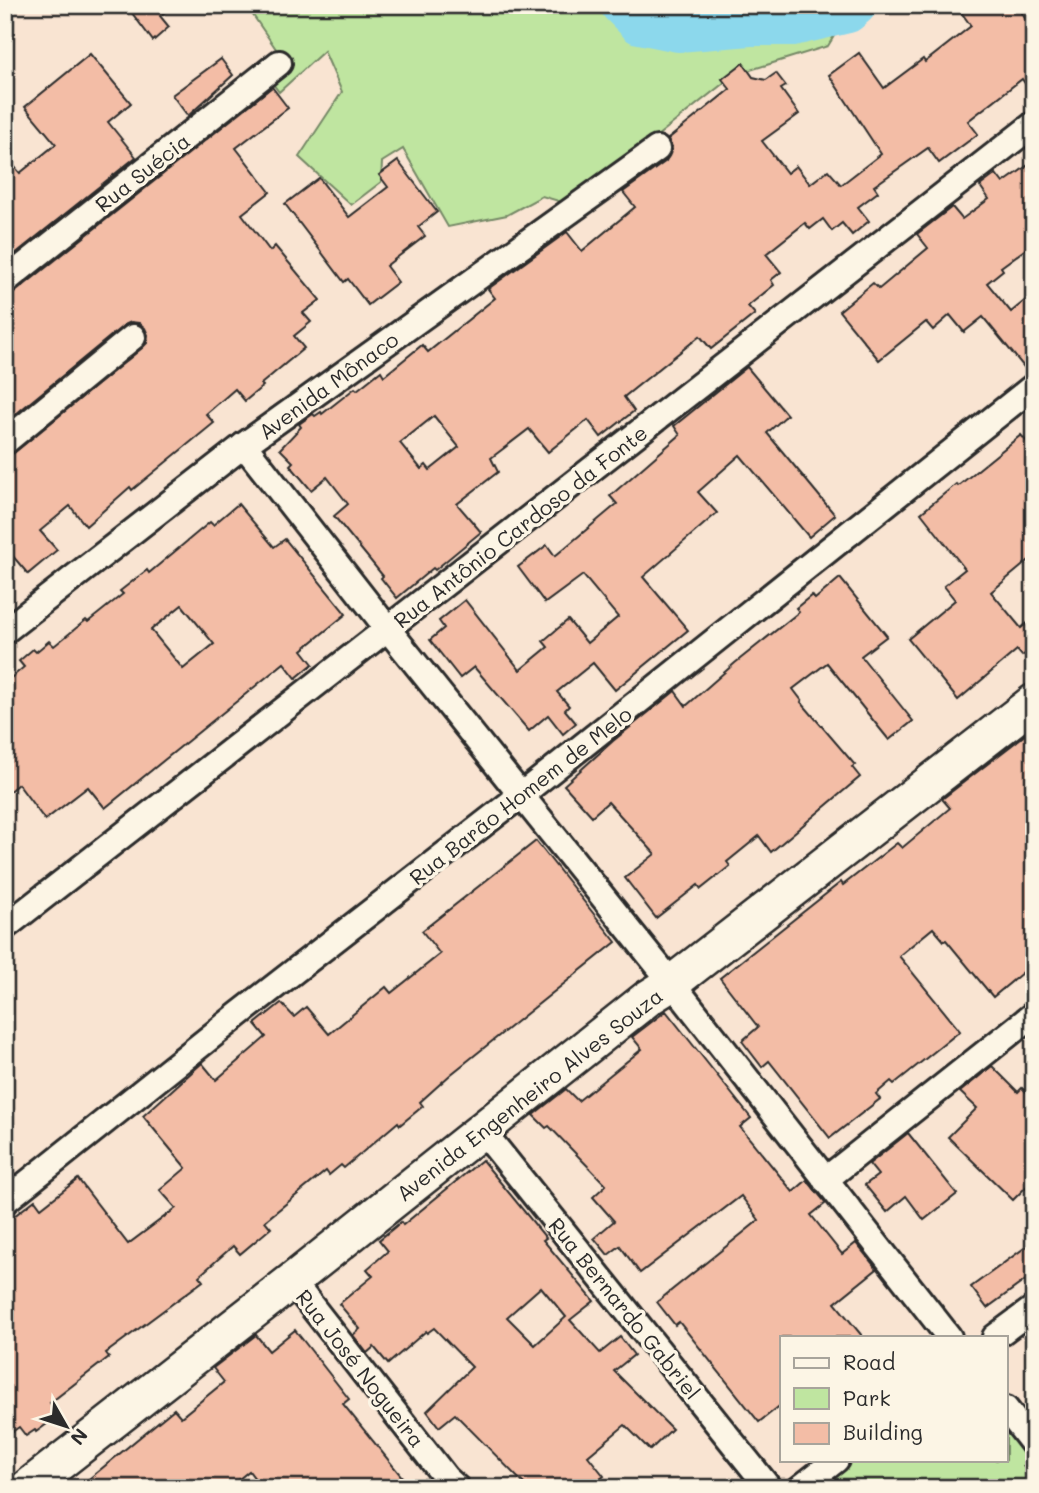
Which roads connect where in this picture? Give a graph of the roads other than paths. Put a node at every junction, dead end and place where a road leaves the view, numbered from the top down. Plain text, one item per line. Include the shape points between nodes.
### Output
1 (279, 63) dead end
2 (1034, 124) edge
3 (657, 149) dead end
4 (5, 281) edge
5 (133, 337) dead end
6 (1034, 386) edge
7 (5, 442) edge
8 (244, 445) junction
9 (387, 628) junction
10 (5, 631) edge
11 (1034, 702) edge
12 (521, 795) junction
13 (5, 928) edge
14 (672, 983) junction
15 (1034, 1014) edge
16 (481, 1129) junction
17 (825, 1180) junction
18 (5, 1201) edge
19 (292, 1281) junction
20 (1034, 1308) edge
21 (948, 1336) edge
22 (996, 1336) edge
23 (1007, 1410) edge
24 (1034, 1445) edge
25 (832, 1462) edge
26 (445, 1484) edge
27 (27, 1488) edge
28 (769, 1488) edge
29 (800, 1488) edge

1 - 4 street, Rua Suécia
2 - 9 street, Rua Antônio Cardoso da Fonte
3 - 8 street, Avenida Mônaco
5 - 7 street
6 - 12 street, Rua Barão Homem de Melo
8 - 9 street
8 - 10 street, Avenida Mônaco
9 - 12 street
9 - 13 street, Rua Antônio Cardoso da Fonte
11 - 14 main road, Avenida Engenheiro Alves Souza
12 - 14 street
12 - 18 street, Rua Barão Homem de Melo
14 - 16 main road, Avenida Engenheiro Alves Souza
14 - 17 street
15 - 17 street
16 - 19 main road, Avenida Engenheiro Alves Souza
16 - 28 street, Rua Bernardo Gabriel
17 - 21 street
19 - 26 street, Rua José Nogueira
19 - 27 main road, Avenida Engenheiro Alves Souza
20 - 22 street
23 - 24 street
25 - 29 street

